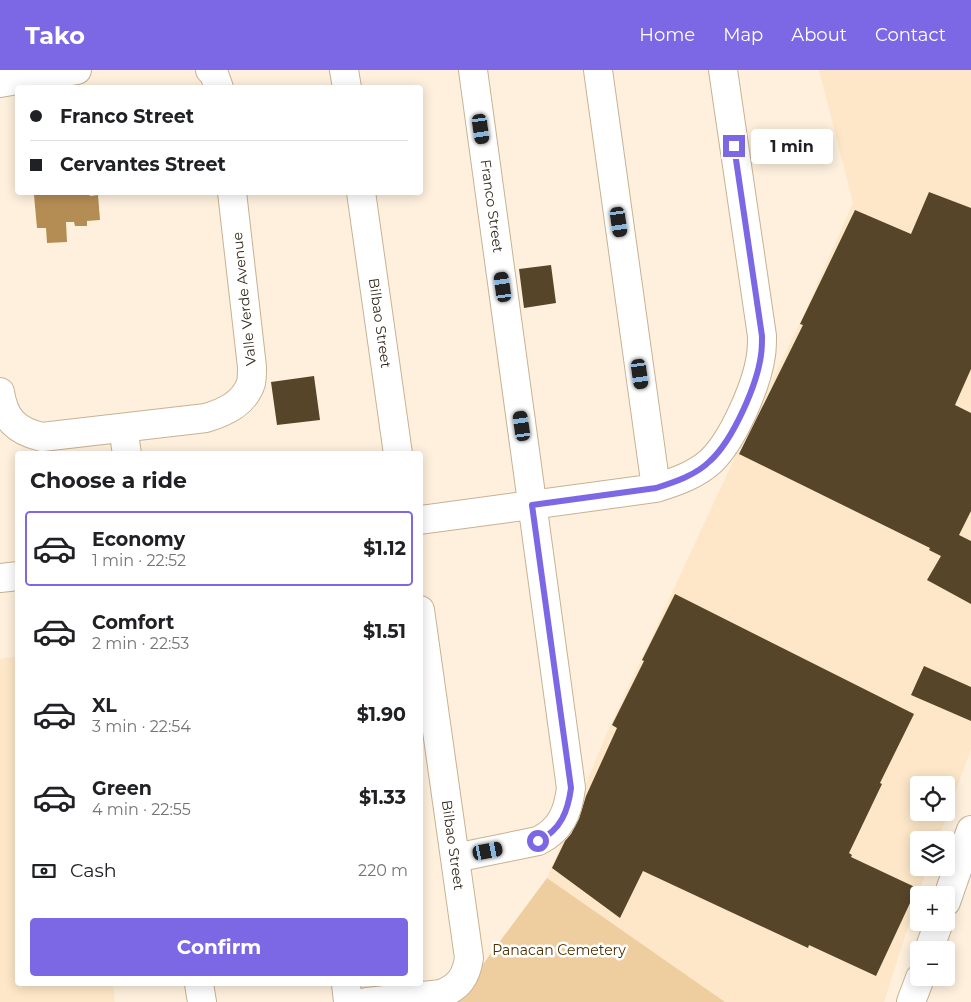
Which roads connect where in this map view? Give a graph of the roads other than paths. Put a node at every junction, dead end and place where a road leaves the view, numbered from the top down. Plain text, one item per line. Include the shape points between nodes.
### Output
1 (77, 70) edge
2 (210, 70) edge
3 (344, 70) edge
4 (473, 70) edge
5 (598, 70) edge
6 (723, 70) edge
7 (0, 83) edge
8 (218, 85) edge
9 (346, 85) edge
10 (232, 195) edge
11 (362, 195) edge
12 (0, 392) edge
13 (125, 441) edge
14 (398, 451) edge
15 (656, 488) junction
16 (532, 505) junction
17 (423, 520) edge
18 (15, 576) edge
19 (0, 578) edge
20 (423, 631) edge
21 (971, 830) edge
22 (455, 858) junction
23 (952, 886) edge
24 (199, 986) edge
25 (346, 986) edge
26 (917, 986) edge
27 (202, 1002) edge
28 (348, 1002) edge
29 (367, 1002) edge
30 (912, 1002) edge

1 - 7 street
2 - 8 street
3 - 9 street
4 - 16 street, Franco Street
5 - 15 street
6 - 15 street via 762,336 761,355 756,380 742,413 715,456 692,473
10 - 13 street, Valle Verde Avenue via 251,382 244,396 224,412
11 - 14 street, Bilbao Street
12 - 13 street, Valle Verde Avenue via 10,421 32,435
15 - 16 street
16 - 17 street
16 - 22 street, Franco Street via 570,798 561,821 546,837
18 - 19 street
20 - 22 street, Bilbao Street
21 - 23 street
22 - 29 street, Bilbao Street via 469,958 468,968 460,982 441,994
24 - 27 street
25 - 28 street
26 - 30 street

